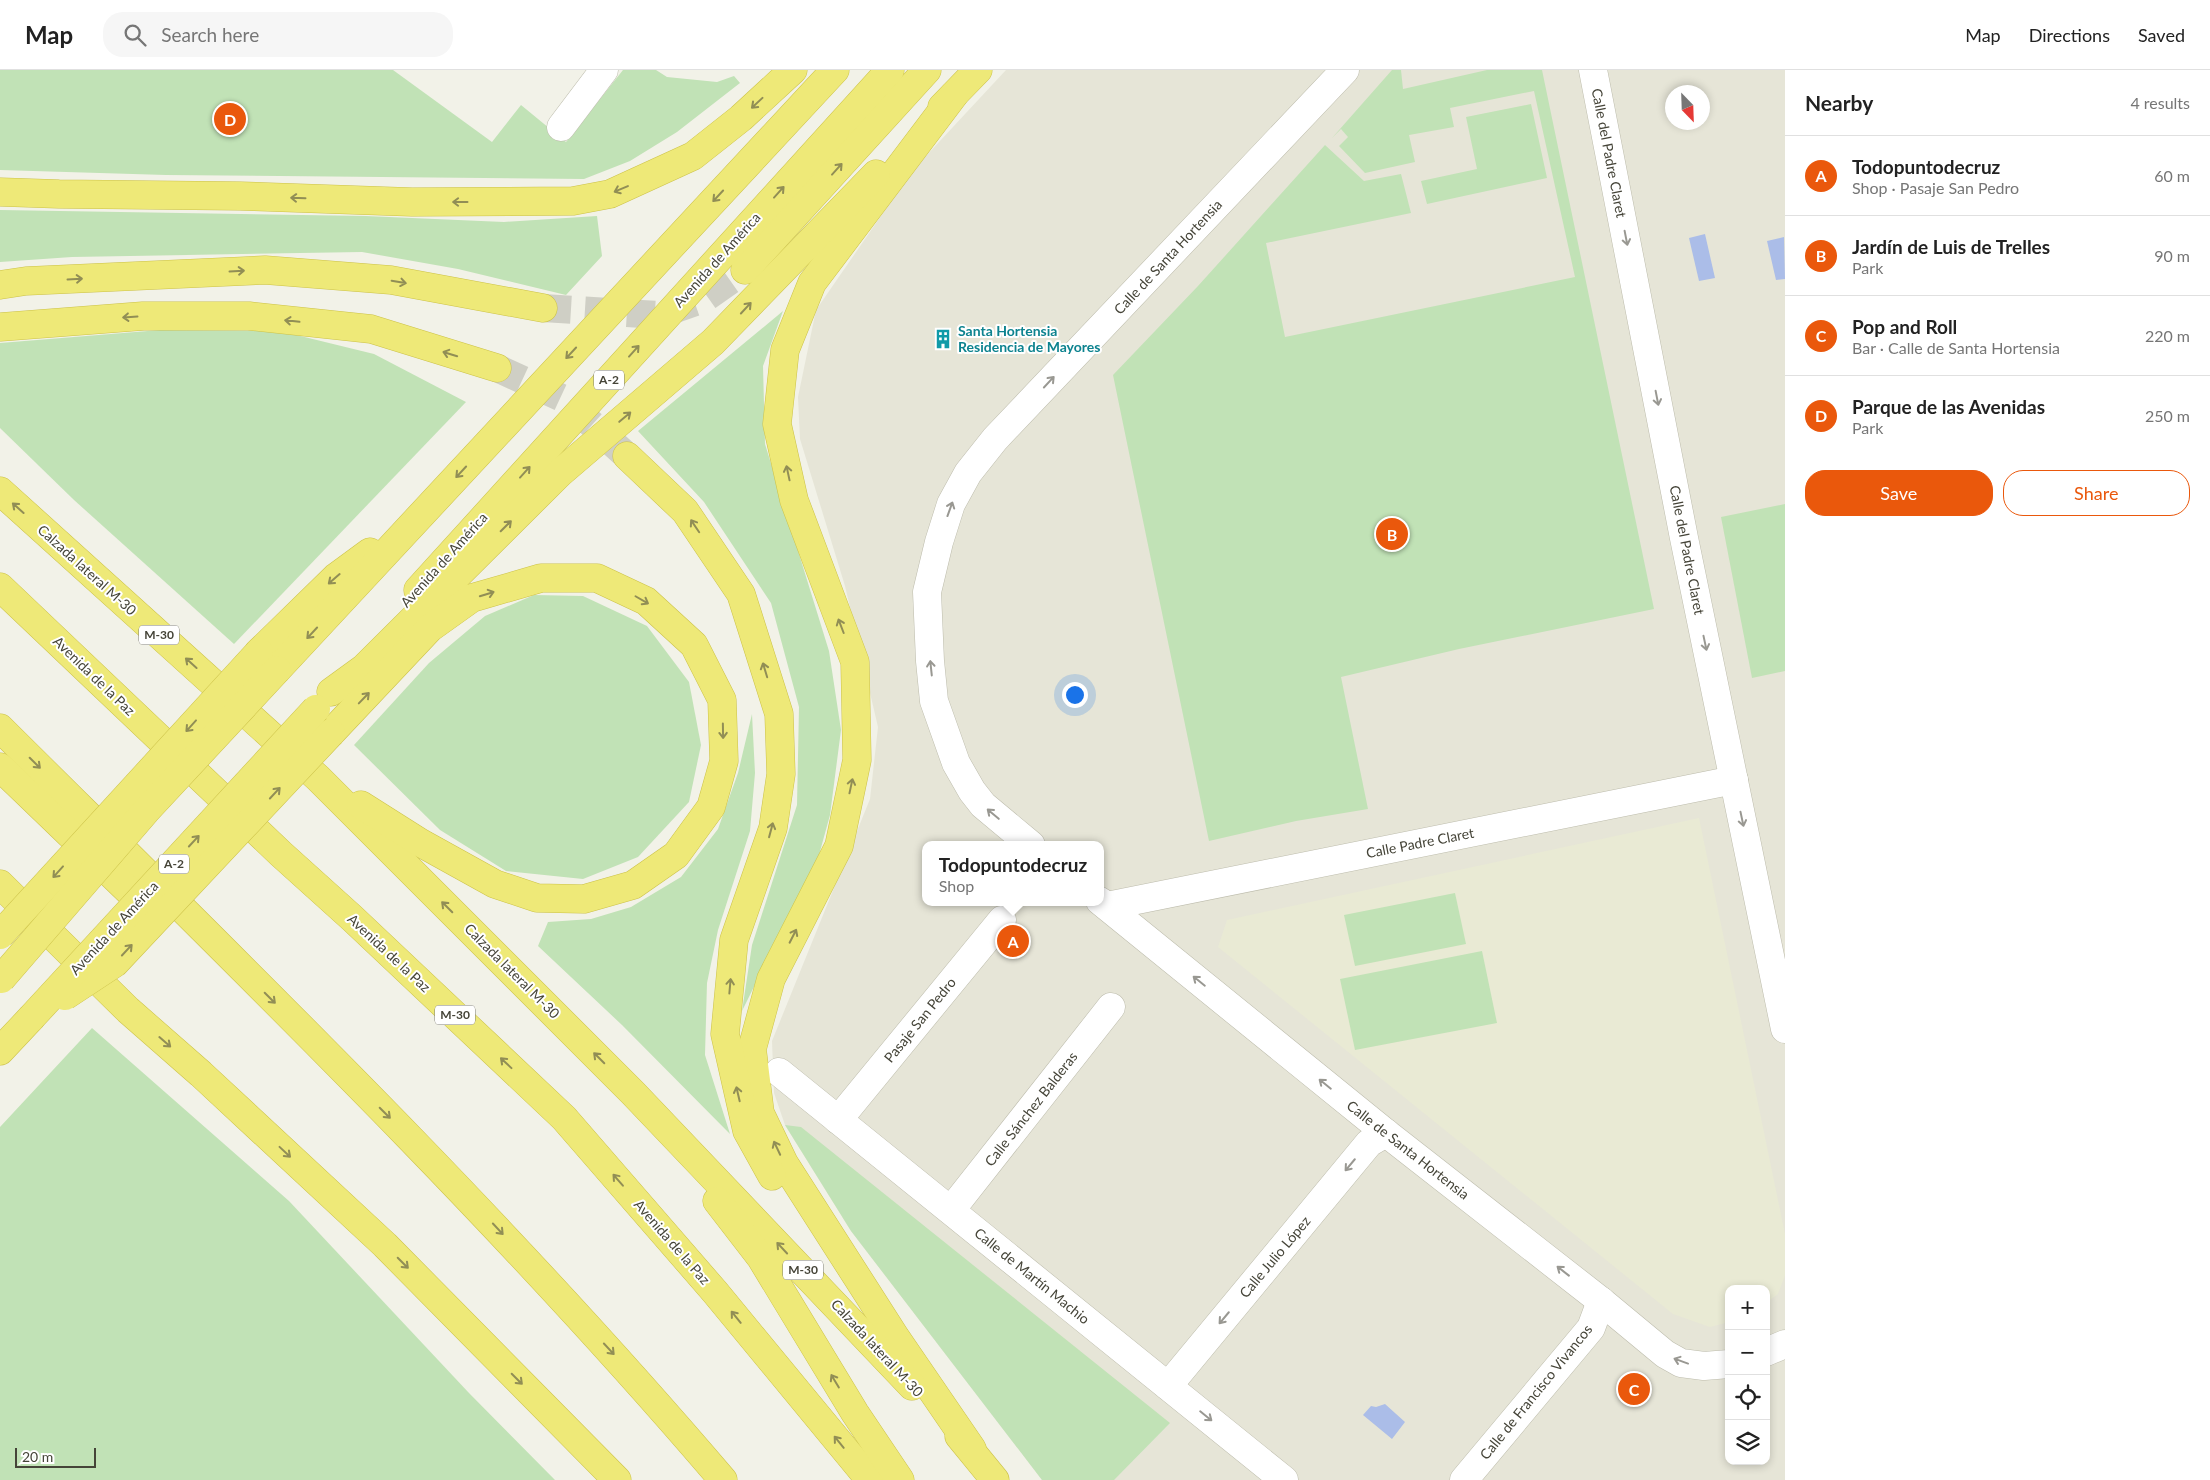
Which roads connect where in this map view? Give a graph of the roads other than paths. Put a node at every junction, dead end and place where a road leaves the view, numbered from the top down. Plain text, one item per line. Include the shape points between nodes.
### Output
1 (604, 70) edge
2 (793, 70) edge
3 (835, 70) edge
4 (890, 70) edge
5 (927, 70) edge
6 (978, 70) edge
7 (1345, 70) edge
8 (1593, 70) edge
9 (954, 95) junction
10 (561, 127) dead end
11 (0, 192) edge
12 (745, 270) tunnel mouth
13 (13, 283) edge
14 (543, 308) tunnel mouth
15 (6, 326) edge
16 (497, 368) tunnel mouth
17 (627, 456) tunnel mouth
18 (0, 491) edge
19 (0, 587) edge
20 (268, 661) junction
21 (324, 701) junction
22 (0, 728) edge
23 (0, 767) edge
24 (318, 778) junction
25 (1734, 780) junction
26 (1026, 841) edge
27 (0, 884) edge
28 (1104, 904) edge
29 (0, 909) edge
30 (54, 917) junction
31 (1002, 920) dead end
32 (0, 935) edge
33 (0, 958) edge
34 (236, 963) junction
35 (0, 979) edge
36 (1111, 1007) dead end
37 (128, 1010) junction
38 (31, 1018) junction
39 (1785, 1029) edge
40 (0, 1051) edge
41 (780, 1072) dead end
42 (634, 1093) junction
43 (838, 1120) junction
44 (1386, 1133) junction
45 (951, 1210) junction
46 (1601, 1301) junction
47 (896, 1338) junction
48 (1785, 1344) edge
49 (1770, 1350) edge
50 (1725, 1364) edge
51 (1168, 1386) junction
52 (972, 1449) junction
53 (617, 1480) edge
54 (723, 1480) edge
55 (870, 1480) edge
56 (900, 1480) edge
57 (995, 1480) edge
58 (1284, 1480) edge
59 (1464, 1480) edge

1 - 10 street
2 -> 11 highway via 693,156 610,194 573,201 412,202
3 -> 20 highway via 416,520
21 -> 4 highway, Avenida de América / A-2 via 362,650
12 -> 5 highway
6 - 9 highway
26 -> 7 street, Calle de Santa Hortensia via 983,805 972,791 956,763 934,701 927,592 951,504 968,473 995,439
8 -> 25 street, Calle del Padre Claret
21 -> 9 highway via 364,668 560,473 712,342
47 -> 9 highway via 784,1163 760,1113 752,1049 771,979 838,846 857,760 855,662 794,500 777,424 785,350 812,283
13 -> 14 highway via 264,270 391,280
16 -> 15 highway via 371,329 249,316 143,316
47 -> 17 highway via 831,1263 770,1172 747,1131 725,1034 734,940 773,828 781,774 779,714 741,594 685,511
24 -> 18 highway, Calzada lateral M-30 / M-30
55 -> 19 highway, Avenida de la Paz / M-30 via 715,1292 564,1118
20 - 30 highway, bridge via 146,811
20 -> 32 highway, bridge
38 -> 21 highway, Avenida de América / A-2, bridge
22 -> 34 highway
23 - 34 highway via 135,897
38 -> 24 highway, bridge via 115,963 430,628 472,598 541,578 597,578 646,601 694,645 722,700 724,761 711,807 676,856 633,885 584,900 537,898 495,884 421,843
42 -> 24 highway, Calzada lateral M-30 / M-30
25 - 28 street, Calle Padre Claret
25 -> 39 street, Calle del Padre Claret
27 - 37 highway
44 -> 28 street, Calle de Santa Hortensia
29 - 37 highway
30 - 33 highway, bridge via 9,948
30 - 35 highway, bridge
31 - 43 street, Pasaje San Pedro
34 -> 54 highway via 475,1205 639,1381
36 - 45 street, Calle Sánchez Balderas
37 -> 53 highway via 385,1245
38 - 40 highway, Avenida de América / A-2
41 - 43 street, Calle de Martín Machio
52 -> 42 highway, Calzada lateral M-30 / M-30
56 -> 42 highway via 855,1413 761,1258
43 - 45 street, Calle de Martín Machio
46 -> 44 street, Calle de Santa Hortensia
44 -> 51 street, Calle Julio López via 1369,1143
45 - 51 street, Calle de Martín Machio
50 -> 46 street, Calle de Santa Hortensia via 1681,1363 1658,1349
46 - 59 street, Calle de Francisco Vivancos via 1590,1328
47 - 52 highway
48 - 49 street
51 -> 58 street, Calle de Martín Machio
52 - 57 highway, Calzada lateral M-30 / M-30

